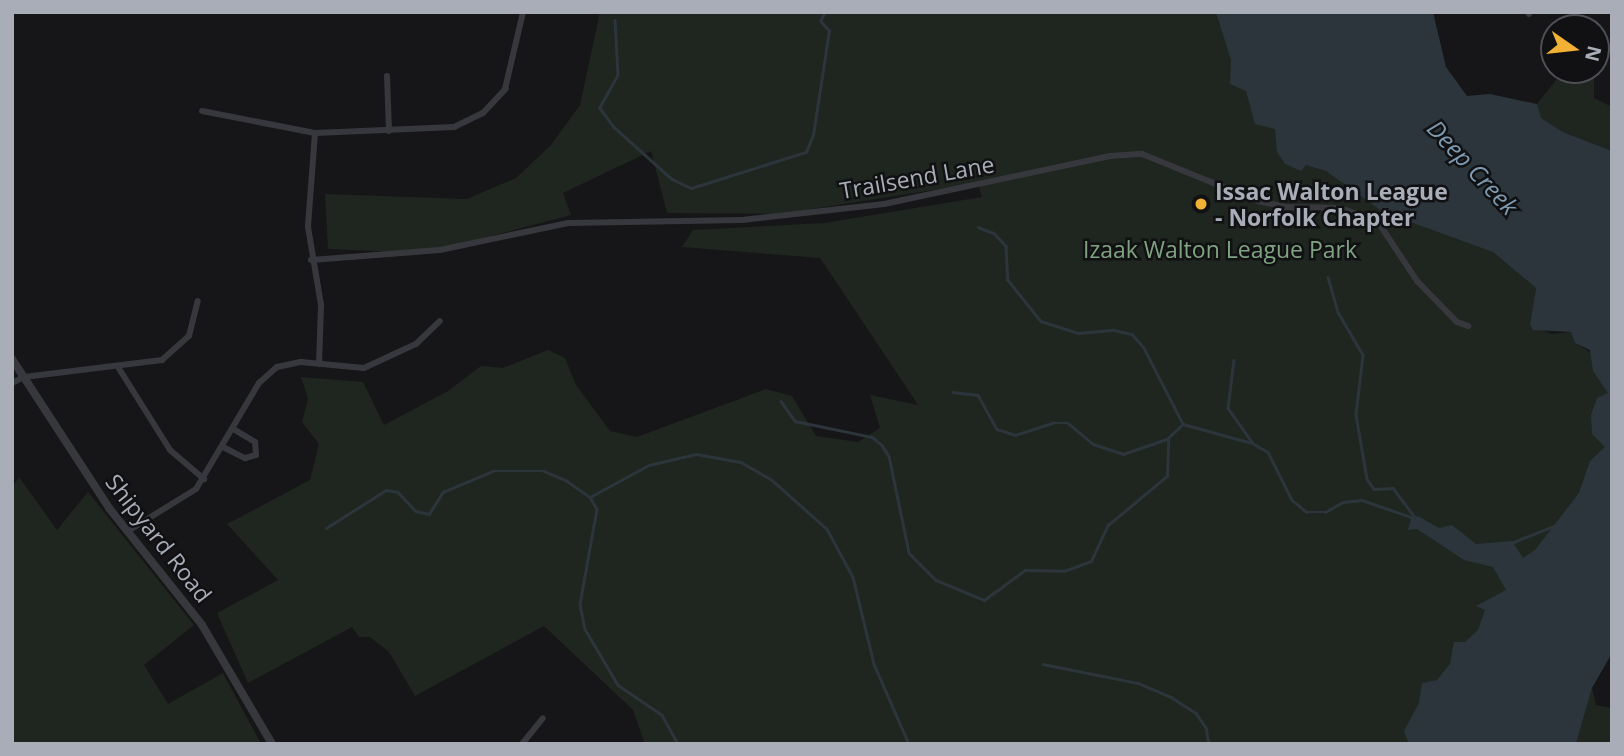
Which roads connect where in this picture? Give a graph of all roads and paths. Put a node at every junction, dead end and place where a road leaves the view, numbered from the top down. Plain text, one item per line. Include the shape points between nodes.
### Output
1 (523, 12) edge
2 (387, 76) dead end
3 (202, 111) dead end
4 (389, 131) junction
5 (315, 133) junction
6 (311, 260) junction
7 (198, 301) dead end
8 (440, 321) dead end
9 (1468, 326) dead end
10 (12, 359) edge
11 (319, 364) junction
12 (118, 367) junction
13 (24, 377) junction
14 (12, 383) edge
15 (233, 429) junction
16 (223, 447) junction
17 (204, 480) junction
18 (128, 531) junction
19 (543, 718) dead end
20 (272, 744) edge
21 (522, 744) edge

1 - 4 street via 505,89 483,113 454,127
2 - 4 street
3 - 5 street
4 - 5 street
5 - 6 street via 308,227
6 - 9 street, Trailsend Lane via 440,250 568,223 742,220 884,205 1110,156 1142,154 1258,201 1287,207 1340,208 1372,220 1417,281 1457,322
6 - 11 street via 321,305
7 - 12 street via 194,326 174,353 150,363
8 - 11 street via 416,344 364,368
10 - 13 street, Shipyard Road
11 - 15 street via 276,367 259,383
12 - 13 street
12 - 17 street via 170,450
13 - 14 street
13 - 18 street, Shipyard Road
15 - 16 street
15 - 16 street via 255,442 256,454 245,458
16 - 17 street
17 - 18 street via 187,497
18 - 20 street, Shipyard Road via 202,625
19 - 21 street

